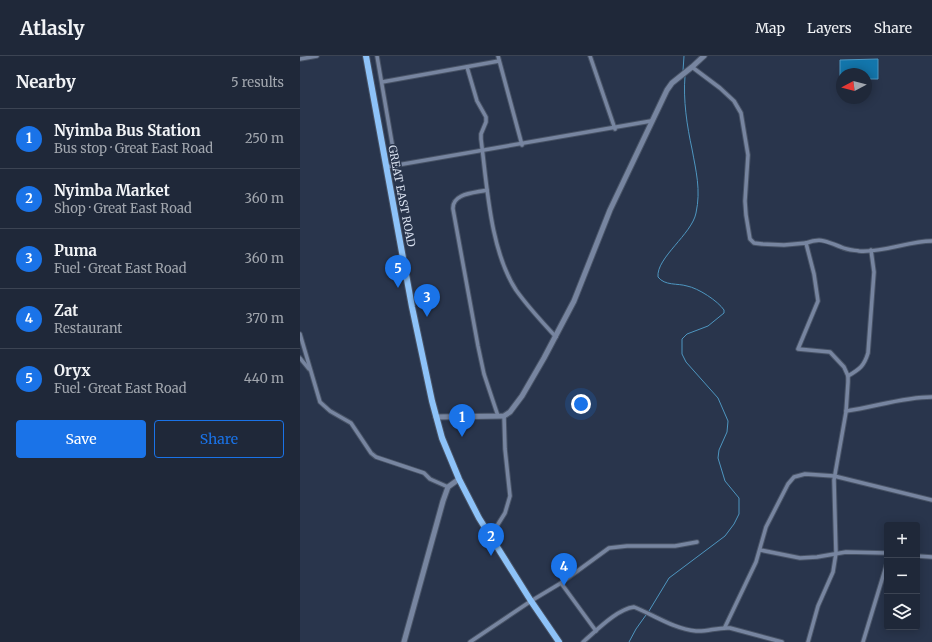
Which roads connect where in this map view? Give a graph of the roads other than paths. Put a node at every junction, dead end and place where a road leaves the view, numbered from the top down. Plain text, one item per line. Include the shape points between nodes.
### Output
1 (317, 56) edge
2 (366, 56) edge
3 (377, 56) edge
4 (498, 56) edge
5 (590, 56) edge
6 (704, 56) edge
7 (300, 59) edge
8 (499, 62) junction
9 (467, 67) junction
10 (692, 67) junction
11 (382, 82) junction
12 (651, 121) junction
13 (615, 129) junction
14 (522, 145) junction
15 (483, 151) junction
16 (396, 166) junction
17 (386, 167) junction
18 (487, 190) junction
19 (932, 241) edge
20 (806, 243) junction
21 (872, 250) junction
22 (300, 334) edge
23 (556, 337) junction
24 (300, 358) edge
25 (311, 372) junction
26 (848, 376) junction
27 (932, 397) edge
28 (846, 411) junction
29 (498, 416) junction
30 (504, 416) junction
31 (436, 417) junction
32 (834, 476) junction
33 (459, 480) junction
34 (448, 487) junction
35 (932, 500) edge
36 (490, 537) junction
37 (697, 542) dead end
38 (760, 550) junction
39 (836, 553) junction
40 (884, 553) edge
41 (920, 556) edge
42 (932, 557) edge
43 (884, 574) edge
44 (561, 583) junction
45 (531, 601) junction
46 (725, 627) junction
47 (596, 631) junction
48 (404, 642) edge
49 (470, 642) edge
50 (559, 642) edge
51 (583, 642) edge
52 (782, 642) edge
53 (808, 642) edge
54 (863, 642) edge

1 - 7 street
2 - 17 highway, GREAT EAST ROAD
3 - 11 street
4 - 8 street
5 - 13 street
6 - 10 street
8 - 9 street
8 - 14 street
9 - 11 street
9 - 15 street via 477,101 486,117 481,134
10 - 12 street via 672,83
10 - 20 street via 730,97 741,113 748,155 745,201 750,239 754,243 762,244
11 - 16 street
12 - 13 street
12 - 23 street via 610,210 580,290
13 - 14 street
14 - 15 street
15 - 16 street
15 - 18 street
16 - 17 street
17 - 31 highway, GREAT EAST ROAD
18 - 23 street via 494,230 507,273 519,294
18 - 29 street via 458,197 453,206 484,374
19 - 21 street
20 - 21 street via 822,240 846,249
20 - 26 street via 818,301 798,349 830,352 844,366
21 - 26 street via 874,272 868,353 861,367
22 - 25 street
23 - 30 street via 520,399
24 - 25 street
25 - 34 street via 322,405 351,422 374,456 424,473 430,479
26 - 28 street
27 - 28 street via 911,398
28 - 32 street
29 - 30 street
29 - 31 street
30 - 36 street via 510,496 505,513
31 - 33 highway, GREAT EAST ROAD
32 - 35 street
32 - 38 street via 805,474 792,478 766,527
32 - 39 street
33 - 34 street
33 - 36 highway, GREAT EAST ROAD
34 - 48 street
36 - 45 highway, GREAT EAST ROAD
37 - 44 street via 675,546 609,548
38 - 39 street via 800,558
38 - 46 street
39 - 40 street
39 - 53 street
41 - 42 street
43 - 54 street
44 - 45 street
44 - 47 street
45 - 49 street
45 - 50 highway, GREAT EAST ROAD
46 - 47 street via 704,631 683,628 634,607 615,616
46 - 52 street
47 - 51 street

